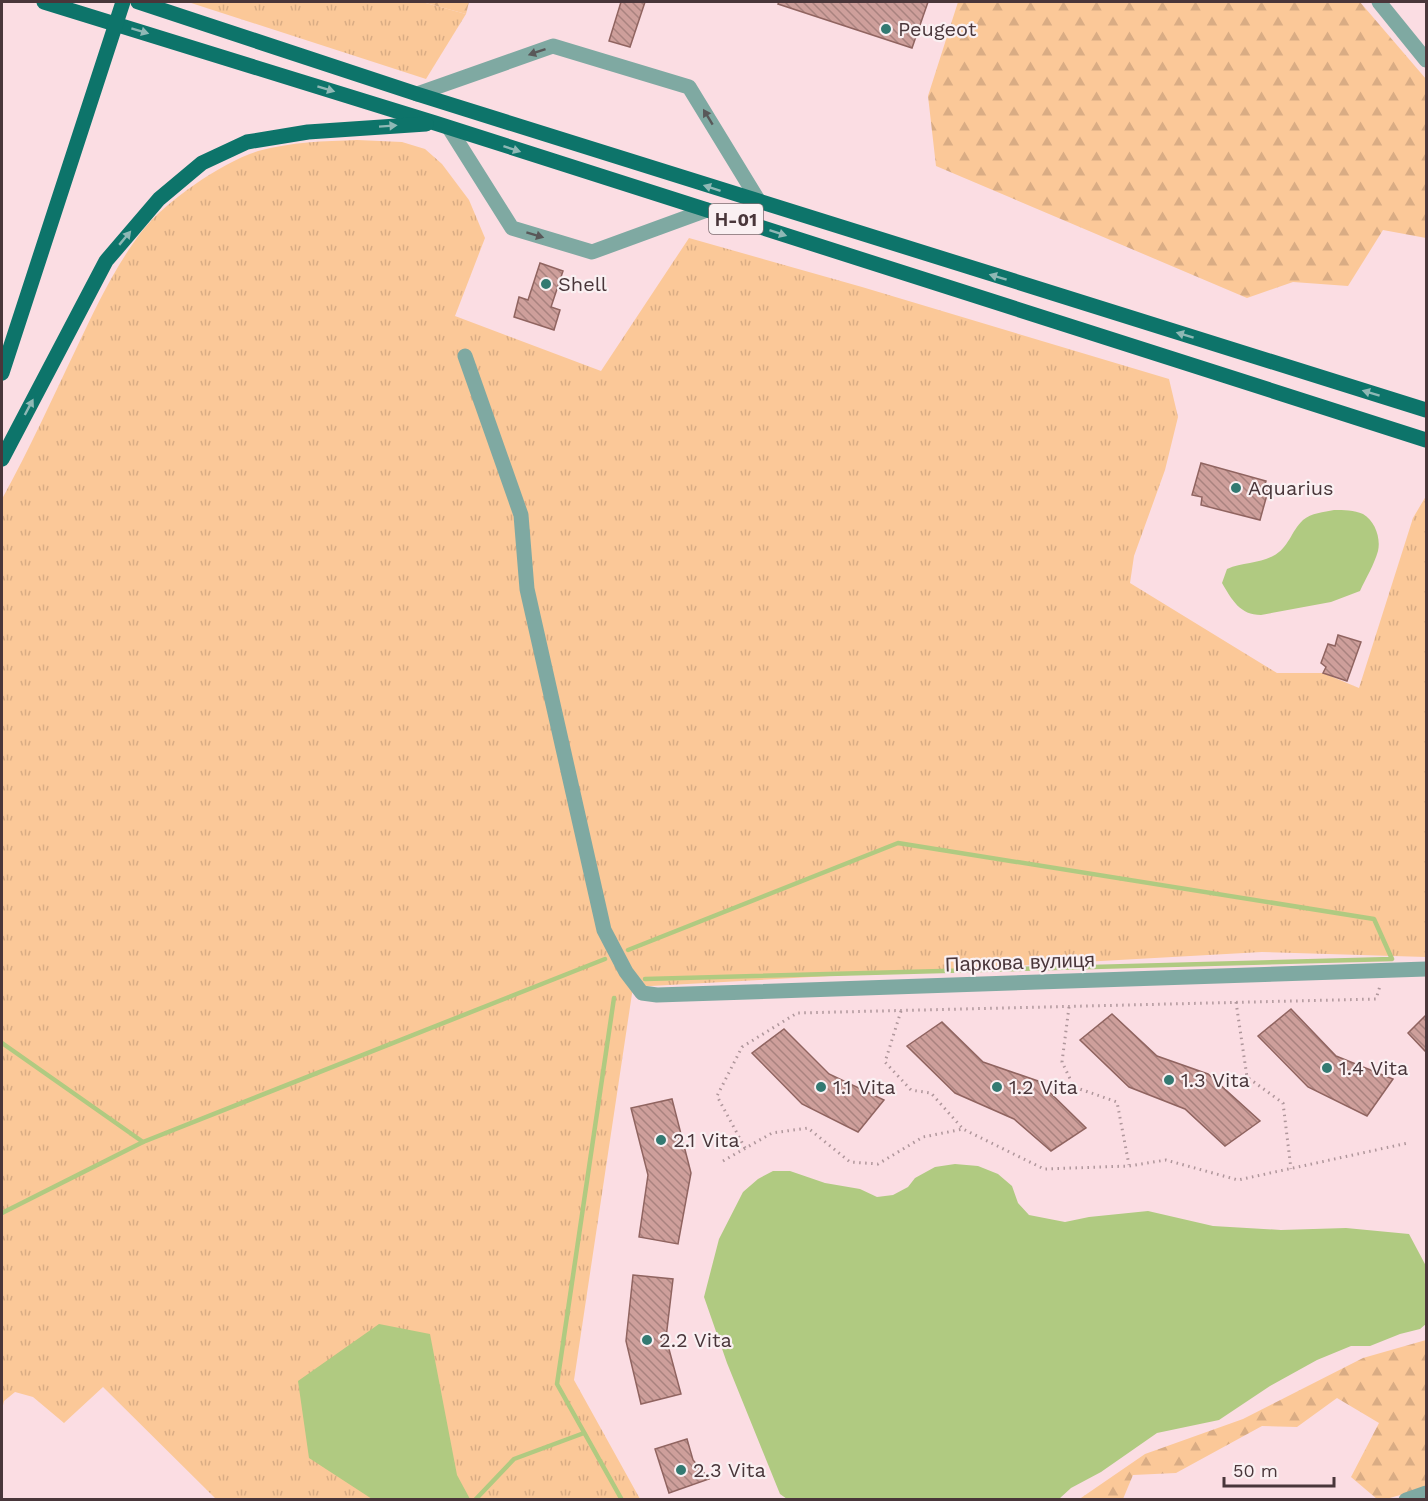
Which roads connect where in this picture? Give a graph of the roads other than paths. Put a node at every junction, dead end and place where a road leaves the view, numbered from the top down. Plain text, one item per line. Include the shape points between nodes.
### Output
1 (44, 2) edge
2 (123, 2) edge
3 (138, 2) edge
4 (1379, 2) edge
5 (1426, 60) edge
6 (417, 94) junction
7 (442, 126) junction
8 (760, 203) junction
9 (708, 210) junction
10 (465, 356) dead end
11 (2, 373) edge
12 (1426, 409) edge
13 (1426, 440) edge
14 (2, 459) edge
15 (1426, 969) edge
16 (1426, 1493) edge
17 (1406, 1500) edge

1 -> 7 main road, Н-01
2 - 11 main road
3 - 6 main road, Н-01
4 - 5 street
8 -> 6 main road, Н-01
8 -> 6 street via 689,87 553,46
7 -> 9 main road, Н-01
7 -> 9 street via 512,228 592,252
14 -> 7 main road via 106,261 159,199 202,163 247,142 308,132
12 -> 8 main road, Н-01
9 -> 13 main road, Н-01
10 - 15 street, Паркова вулиця via 521,515 527,590 604,930 642,993
16 - 17 street

